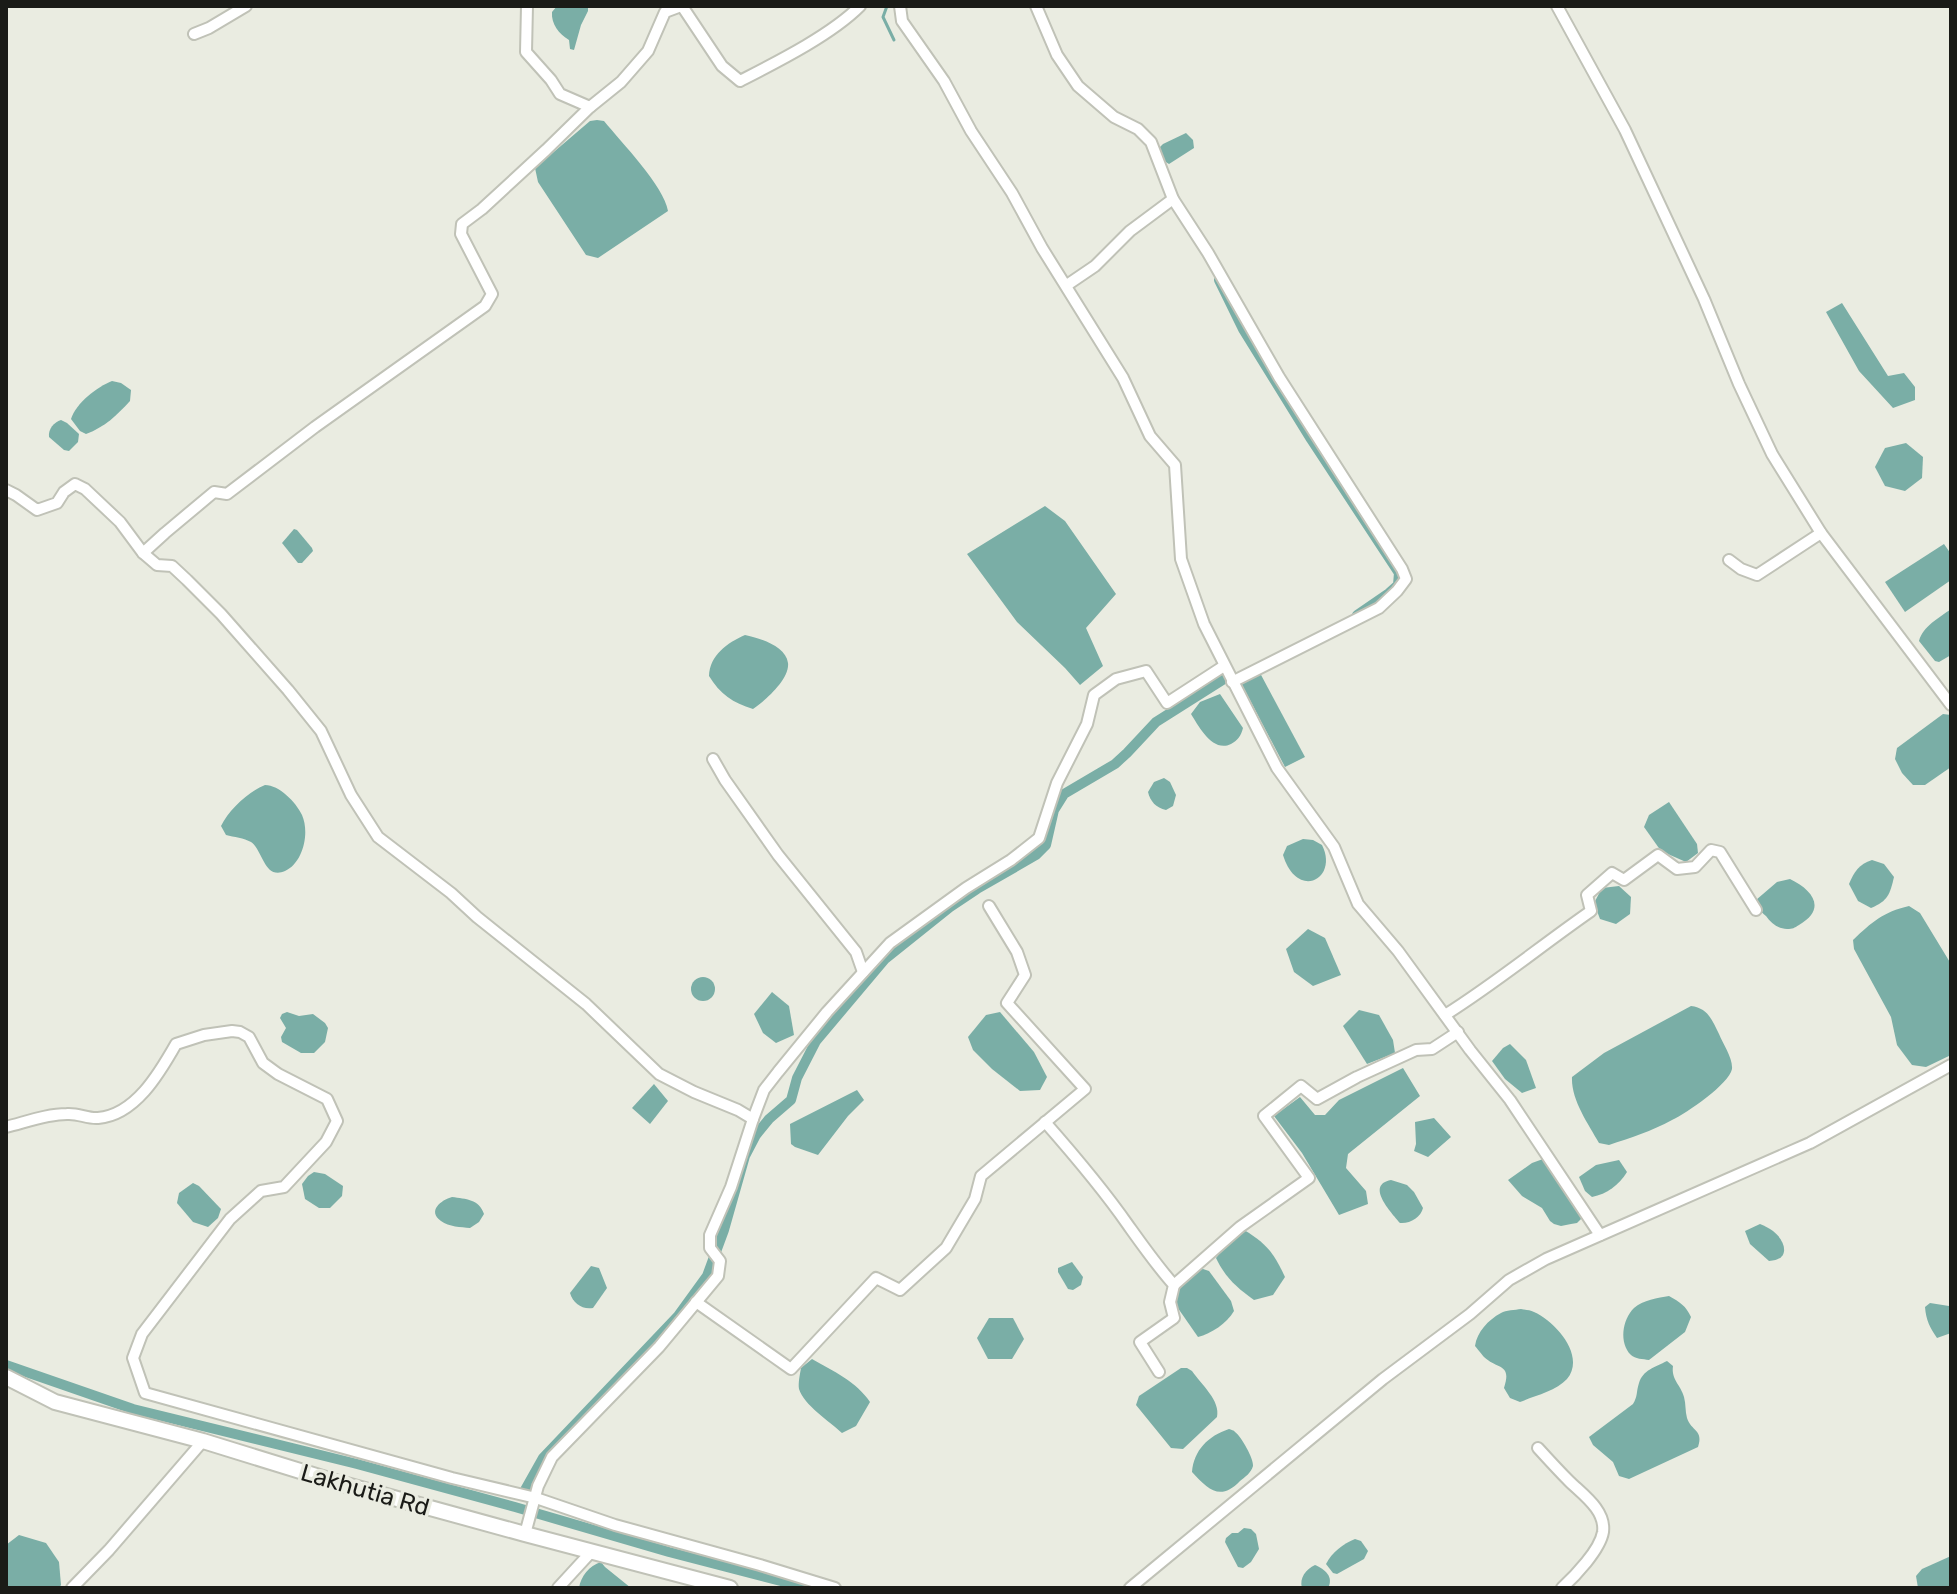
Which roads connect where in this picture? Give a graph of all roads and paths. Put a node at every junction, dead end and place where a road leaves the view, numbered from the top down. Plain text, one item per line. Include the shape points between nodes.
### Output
1 (246, 6) edge
2 (527, 6) edge
3 (682, 6) edge
4 (860, 6) edge
5 (900, 6) edge
6 (1036, 6) edge
7 (1557, 6) edge
8 (194, 34) dead end
9 (590, 107) junction
10 (1173, 199) junction
11 (1067, 285) junction
12 (6, 490) edge
13 (1821, 533) junction
14 (143, 553) junction
15 (1729, 560) dead end
16 (1224, 666) junction
17 (1232, 682) junction
18 (1951, 705) edge
19 (713, 759) dead end
20 (989, 906) dead end
21 (1756, 910) dead end
22 (863, 972) junction
23 (1445, 1015) junction
24 (1458, 1032) junction
25 (1951, 1065) edge
26 (753, 1119) junction
27 (1045, 1122) junction
28 (6, 1127) edge
29 (1600, 1235) junction
30 (1174, 1285) junction
31 (696, 1302) junction
32 (1159, 1372) dead end
33 (6, 1377) edge
34 (203, 1441) junction
35 (1538, 1448) dead end
36 (536, 1498) junction
37 (525, 1534) junction
38 (592, 1551) junction
39 (707, 1585) edge
40 (72, 1588) edge
41 (558, 1588) edge
42 (730, 1588) edge
43 (835, 1588) edge
44 (1130, 1588) edge
45 (1562, 1588) edge

1 - 8 street
2 - 9 street via 526,52 560,94
3 - 4 street via 722,66 740,81
3 - 9 street via 665,12 648,51
5 - 11 street via 902,21
6 - 10 street via 1057,55 1078,86 1151,142
7 - 13 street via 1625,130 1772,454
9 - 14 street via 462,224 461,234 492,294 485,306 227,494 214,492
10 - 11 street
10 - 17 street via 1406,579 1379,608
11 - 16 street via 1123,378 1150,436 1175,465 1181,559
12 - 14 street via 37,510 57,503 75,484 120,522
13 - 15 street via 1757,575
13 - 18 street
14 - 26 street via 157,565 172,566 187,580 288,690 321,731 378,837 586,1004 659,1074
16 - 17 street
16 - 22 street via 1167,703 1146,671 1116,679 1094,695 1039,838 890,943
17 - 23 street via 1277,768 1334,847 1358,904
19 - 22 street via 778,855 856,952
20 - 27 street via 1025,975 1007,1003 1085,1089
21 - 23 street via 1720,852 1711,850 1695,867 1677,869 1658,855 1624,880 1612,873 1587,895 1591,911
22 - 26 street via 764,1090
23 - 24 street
24 - 29 street
24 - 30 street via 1432,1049 1406,1054 1317,1099 1301,1086 1264,1116 1309,1178 1240,1227
25 - 29 street via 1810,1143
26 - 31 street via 710,1235 710,1248 720,1261 718,1276
27 - 30 street
27 - 31 street via 981,1176 975,1199 946,1248 900,1290 876,1278 791,1369
28 - 36 street via 64,1114 95,1118 120,1113 145,1090 176,1044 232,1031 249,1037 263,1063 327,1099 337,1121 326,1142 284,1187 261,1191 230,1219 142,1334 133,1358 145,1393
29 - 44 street via 1509,1280
30 - 32 street via 1174,1318 1140,1342
31 - 36 street via 552,1457
33 - 34 street, Lakhutia Rd via 55,1402
34 - 37 street, Lakhutia Rd
34 - 40 street
35 - 45 street via 1592,1504 1603,1531 1597,1547
36 - 37 street
36 - 43 street
37 - 38 street, Lakhutia Rd
38 - 39 street, Lakhutia Rd
38 - 41 street
39 - 42 street, Lakhutia Rd

